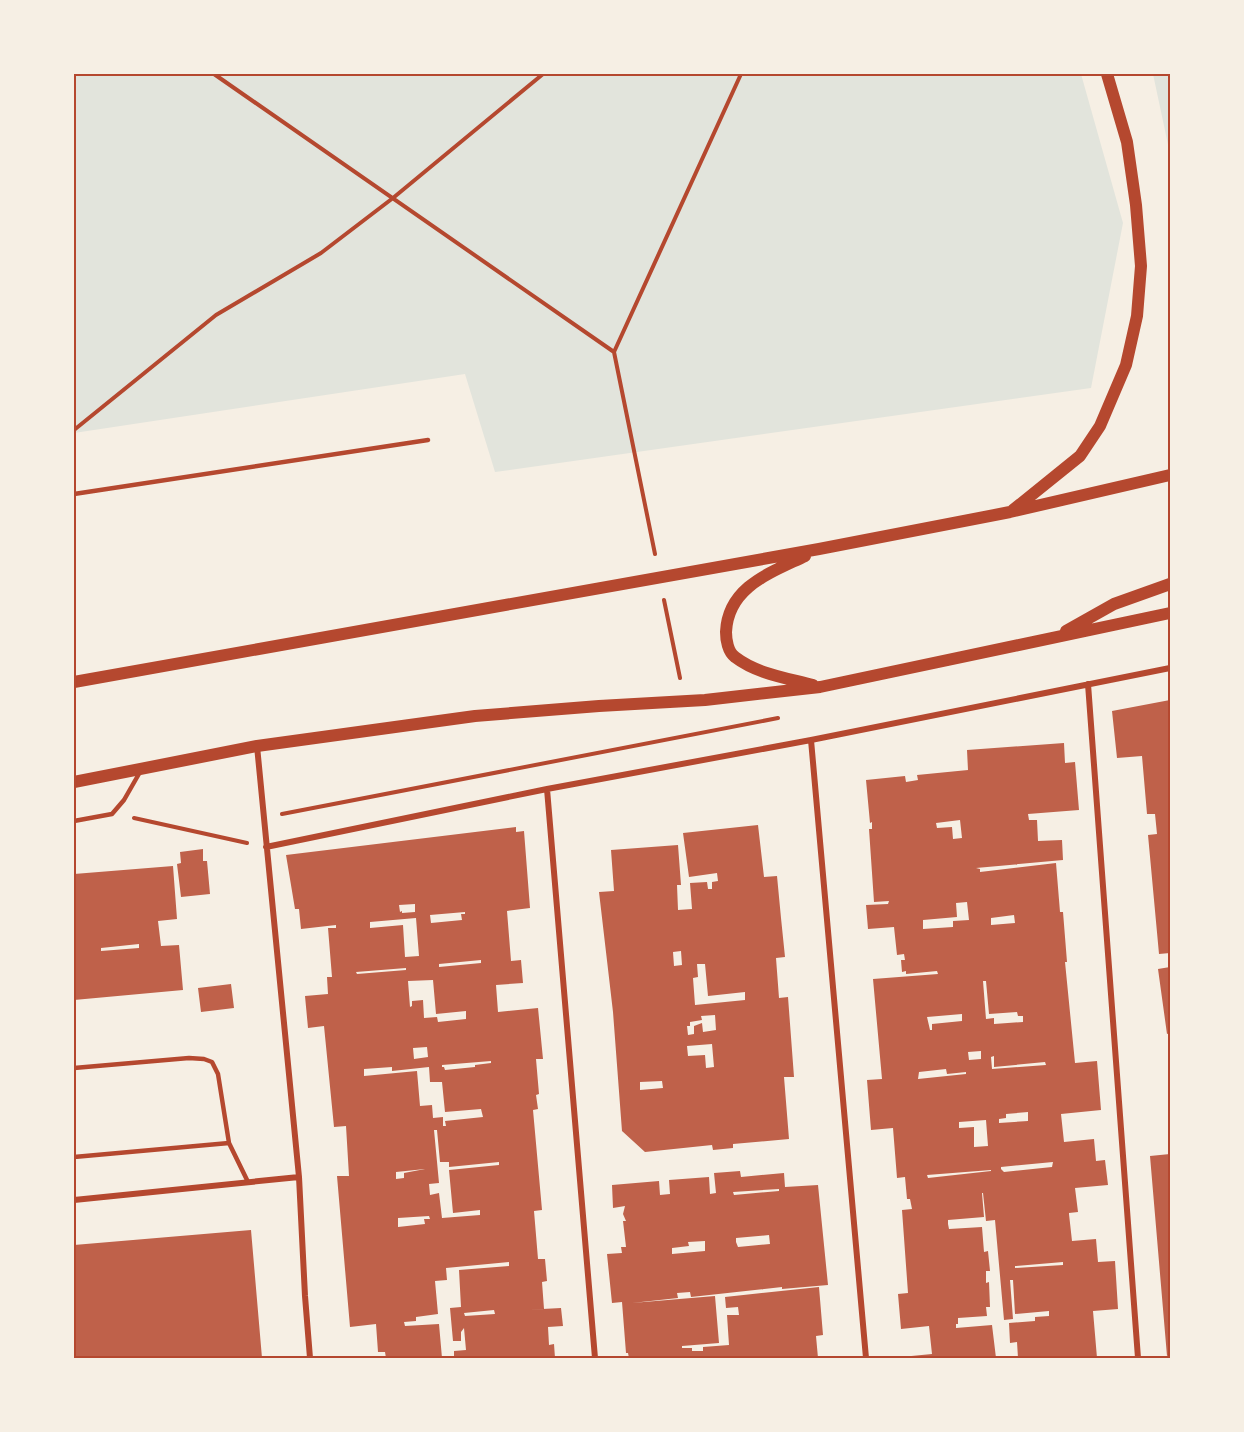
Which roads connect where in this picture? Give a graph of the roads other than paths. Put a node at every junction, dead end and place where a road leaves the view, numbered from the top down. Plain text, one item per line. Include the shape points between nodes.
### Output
1 (1107, 74) edge
2 (428, 440) dead end
3 (1170, 475) edge
4 (74, 494) edge
5 (1010, 512) junction
6 (819, 549) junction
7 (1170, 584) edge
8 (1170, 613) edge
9 (1058, 636) junction
10 (1170, 668) edge
11 (74, 682) edge
12 (1088, 684) junction
13 (820, 687) junction
14 (811, 740) junction
15 (257, 746) junction
16 (143, 768) junction
17 (74, 782) edge
18 (547, 789) junction
19 (74, 821) edge
20 (266, 847) junction
21 (74, 1068) edge
22 (229, 1143) junction
23 (74, 1157) edge
24 (299, 1177) junction
25 (248, 1182) junction
26 (74, 1200) edge
27 (310, 1359) edge
28 (595, 1359) edge
29 (866, 1359) edge
30 (1138, 1359) edge

1 - 5 main road via 1127,142 1136,205 1141,266 1137,316 1126,365 1100,426 1080,456
2 - 4 lane
3 - 5 main road
5 - 6 main road
6 - 11 main road
6 - 13 main road via 758,579 739,595 727,620 726,640 733,656 756,670
7 - 9 main road via 1114,604
8 - 9 main road
9 - 13 main road
10 - 12 street
12 - 14 street
12 - 30 street
13 - 15 main road via 475,716
14 - 18 street
14 - 29 street
15 - 16 main road
15 - 20 street
16 - 17 main road
16 - 19 lane via 112,814
18 - 20 street
18 - 28 street
20 - 24 street
21 - 22 lane via 189,1058 212,1062 218,1074
22 - 23 lane
22 - 25 lane
24 - 25 street
24 - 27 street
25 - 26 street

